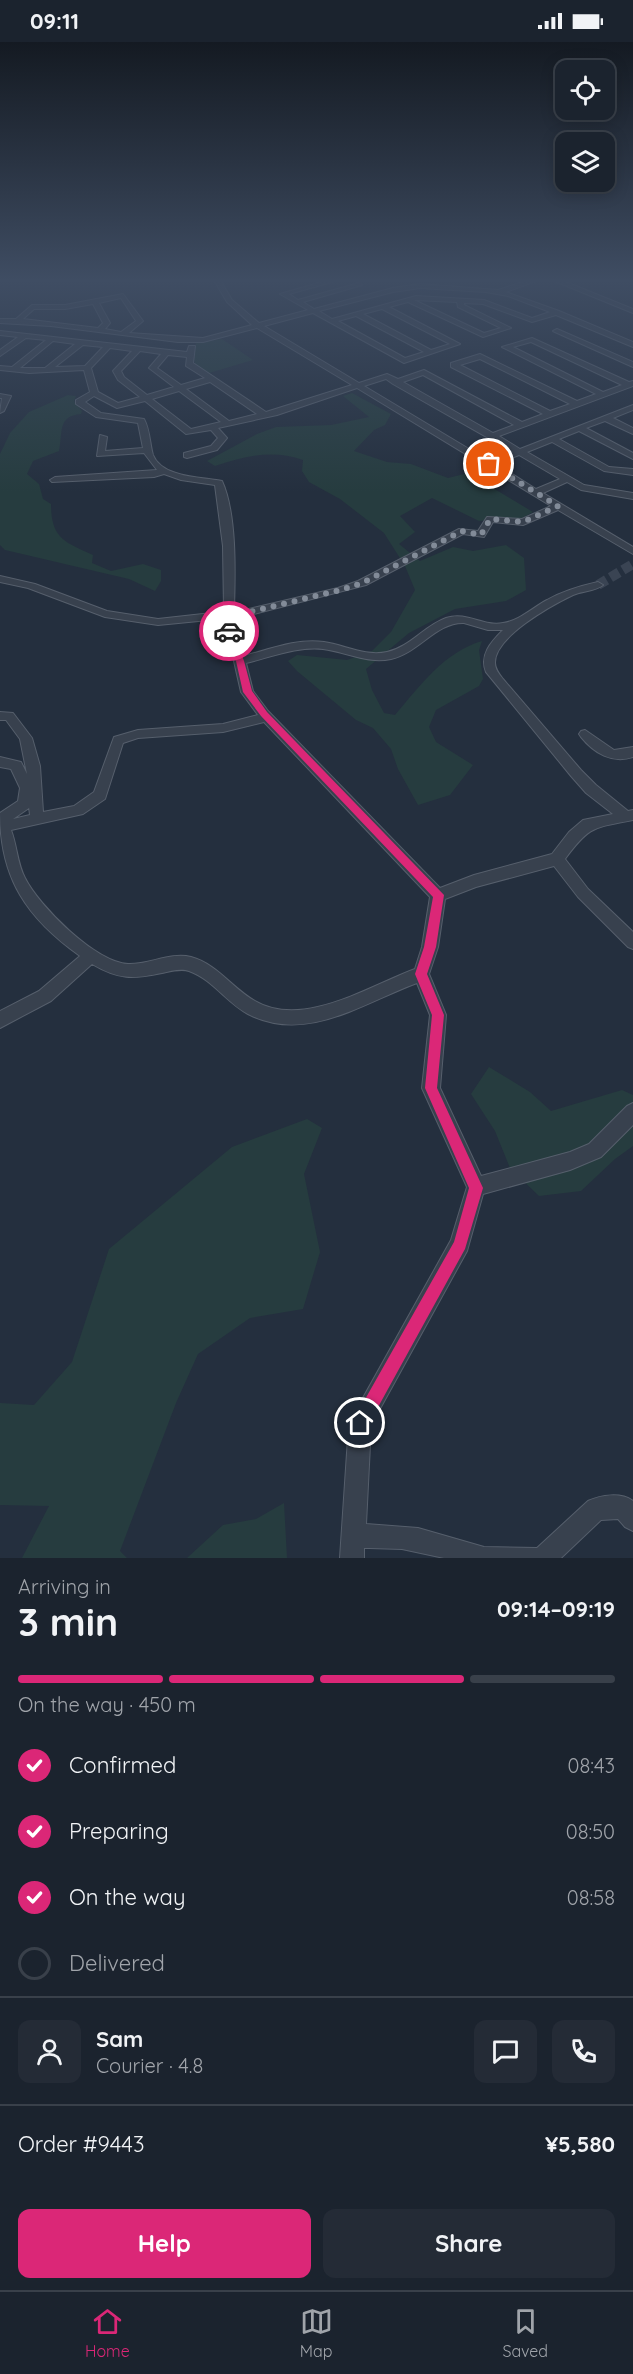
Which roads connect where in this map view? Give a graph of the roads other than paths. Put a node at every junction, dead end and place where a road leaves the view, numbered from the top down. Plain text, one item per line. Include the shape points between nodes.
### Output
1 (37, 351) edge
2 (71, 351) edge
3 (104, 351) edge
4 (136, 351) edge
5 (154, 351) edge
6 (191, 351) edge
7 (300, 351) edge
8 (385, 351) edge
9 (434, 351) edge
10 (515, 351) edge
11 (556, 351) edge
12 (601, 351) edge
13 (166, 352) junction
14 (430, 352) joint
15 (190, 355) junction
16 (633, 365) edge
17 (0, 368) edge
18 (87, 368) junction
19 (14, 369) junction
20 (46, 371) junction
21 (211, 379) junction
22 (396, 382) junction
23 (630, 383) edge
24 (358, 386) junction
25 (179, 388) junction
26 (94, 393) junction
27 (602, 394) junction
28 (0, 396) edge
29 (146, 398) junction
30 (590, 399) junction
31 (599, 403) dead end
32 (576, 404) junction
33 (633, 407) edge
34 (609, 408) dead end
35 (0, 409) edge
36 (618, 413) junction
37 (549, 414) junction
38 (264, 415) junction
39 (606, 418) junction
40 (228, 424) junction
41 (521, 425) junction
42 (213, 427) junction
43 (579, 428) junction
44 (633, 431) edge
45 (492, 436) junction
46 (103, 437) dead end
47 (552, 439) junction
48 (149, 450) junction
49 (520, 452) junction
50 (187, 455) dead end
51 (633, 456) edge
52 (489, 464) junction
53 (164, 471) junction
54 (633, 477) edge
55 (567, 479) junction
56 (55, 480) dead end
57 (536, 492) junction
58 (633, 495) edge
59 (558, 506) junction
60 (633, 551) edge
61 (0, 579) edge
62 (598, 585) tunnel mouth
63 (224, 616) junction
64 (516, 623) junction
65 (240, 661) junction
66 (0, 716) edge
67 (267, 717) junction
68 (585, 734) dead end
69 (633, 752) edge
70 (0, 762) edge
71 (629, 815) edge
72 (38, 819) junction
73 (1, 822) edge
74 (557, 859) junction
75 (438, 895) junction
76 (633, 942) edge
77 (92, 955) junction
78 (421, 974) junction
79 (0, 1020) edge
80 (633, 1112) edge
81 (476, 1188) junction
82 (633, 1519) edge
83 (352, 1547) edge
84 (481, 1558) edge
85 (486, 1558) edge
86 (533, 1558) edge
87 (543, 1558) edge

1 - 19 street
2 - 20 street
3 - 18 street
4 - 29 street via 117,370
5 - 13 street
6 - 15 street
7 - 24 street
8 - 14 street via 404,361
9 - 14 street
10 - 27 street
11 - 23 street
12 - 16 street
13 - 15 street
13 - 25 street via 153,368
15 - 21 street via 189,364
17 - 19 street
18 - 20 street
18 - 26 street
19 - 20 street
21 - 25 street
21 - 38 street
22 - 24 street via 387,376
22 - 41 street via 424,372
22 - 45 street
23 - 27 street
24 - 38 street
24 - 52 street
25 - 29 street
25 - 40 street
26 - 29 street via 117,406
26 - 48 street via 79,402 99,415 141,421
27 - 30 street
28 - 35 street via 7,396
29 - 42 street via 189,432
30 - 31 street
30 - 32 street
32 - 37 street
32 - 37 street via 480,356 454,364
33 - 36 street
34 - 36 street
36 - 39 street
37 - 41 street
38 - 40 street
39 - 43 street
39 - 44 street
40 - 42 street
41 - 45 street
42 - 50 street via 223,438 214,448
43 - 47 street
43 - 51 street
45 - 49 street
46 - 48 street via 100,454
47 - 49 street
47 - 54 street via 608,469
48 - 53 street via 149,456
49 - 52 street
49 - 55 street
52 - 57 street
53 - 56 street
53 - 63 street via 219,483 230,594
55 - 57 street
55 - 58 street via 581,487
57 - 59 street
59 - 60 street
59 - 63 street via 523,522 490,519 481,535 462,531 341,590
61 - 63 street via 31,586 105,614 158,622
62 - 64 street via 571,592
63 - 65 street
64 - 65 street via 501,628 460,618 447,621 402,652 379,657 317,645
64 - 71 street via 488,658 490,669 591,789
65 - 67 street via 247,692
66 - 72 street via 9,716 26,738
67 - 72 street via 223,728 138,734 118,740 100,795 78,810
67 - 75 street
68 - 69 street via 605,753 624,756
70 - 73 street via 16,765 27,788 24,804
71 - 74 street via 588,824
72 - 73 street
73 - 77 street via 17,878 29,898 50,922
74 - 75 street
74 - 76 street via 583,893
75 - 78 street via 430,947
77 - 78 street via 127,971 191,964 257,1011 282,1017 348,1007
77 - 79 street via 45,996
78 - 81 street via 438,1015 431,1088
80 - 81 street via 595,1151
81 - 83 street via 460,1244 360,1423
82 - 87 street via 622,1507 596,1509
83 - 84 street via 381,1535 441,1543
85 - 86 street

